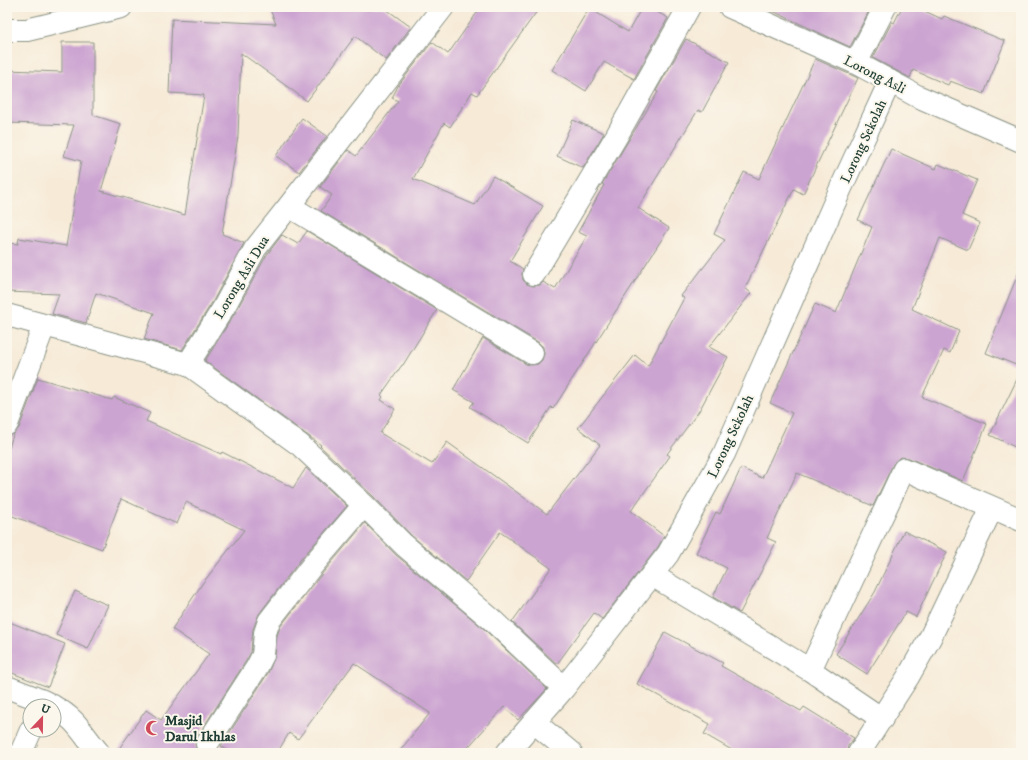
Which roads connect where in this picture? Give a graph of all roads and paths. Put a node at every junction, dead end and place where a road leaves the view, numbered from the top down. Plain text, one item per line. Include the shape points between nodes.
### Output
1 (121, 7) edge
2 (443, 7) edge
3 (689, 7) edge
4 (730, 7) edge
5 (885, 7) edge
6 (7, 30) edge
7 (856, 63) junction
8 (890, 82) junction
9 (1021, 141) edge
10 (289, 206) junction
11 (534, 274) dead end
12 (7, 315) edge
13 (44, 326) junction
14 (532, 353) dead end
15 (188, 364) junction
16 (7, 424) edge
17 (364, 505) junction
18 (992, 508) junction
19 (1021, 520) edge
20 (652, 575) junction
21 (810, 670) junction
22 (7, 687) edge
23 (564, 688) junction
24 (31, 698) edge
25 (62, 711) edge
26 (882, 718) junction
27 (534, 722) junction
28 (27, 738) edge
29 (207, 744) dead end
30 (21, 753) edge
31 (100, 753) edge
32 (508, 753) edge
33 (572, 753) edge
34 (859, 753) edge

1 - 6 street via 27,30
2 - 10 street, Lorong Asli Dua
3 - 11 street via 616,137
4 - 7 street, Lorong Asli
5 - 7 street
7 - 8 street, Lorong Asli
8 - 9 street, Lorong Asli
8 - 20 street, Lorong Sekolah via 724,454 668,554
10 - 14 street
10 - 15 street, Lorong Asli Dua via 255,249
12 - 13 street
13 - 15 street
13 - 16 street
15 - 17 street via 300,445
17 - 23 street via 404,545 491,618
17 - 29 street via 269,621 263,655 257,668
18 - 19 street
18 - 21 street via 904,469
18 - 26 street via 930,638
20 - 21 street
20 - 23 street, Lorong Sekolah
21 - 26 street
22 - 24 street
23 - 27 street, Lorong Sekolah
25 - 31 street via 79,725
26 - 34 street
27 - 32 street, Lorong Sekolah
27 - 33 street
28 - 30 street

